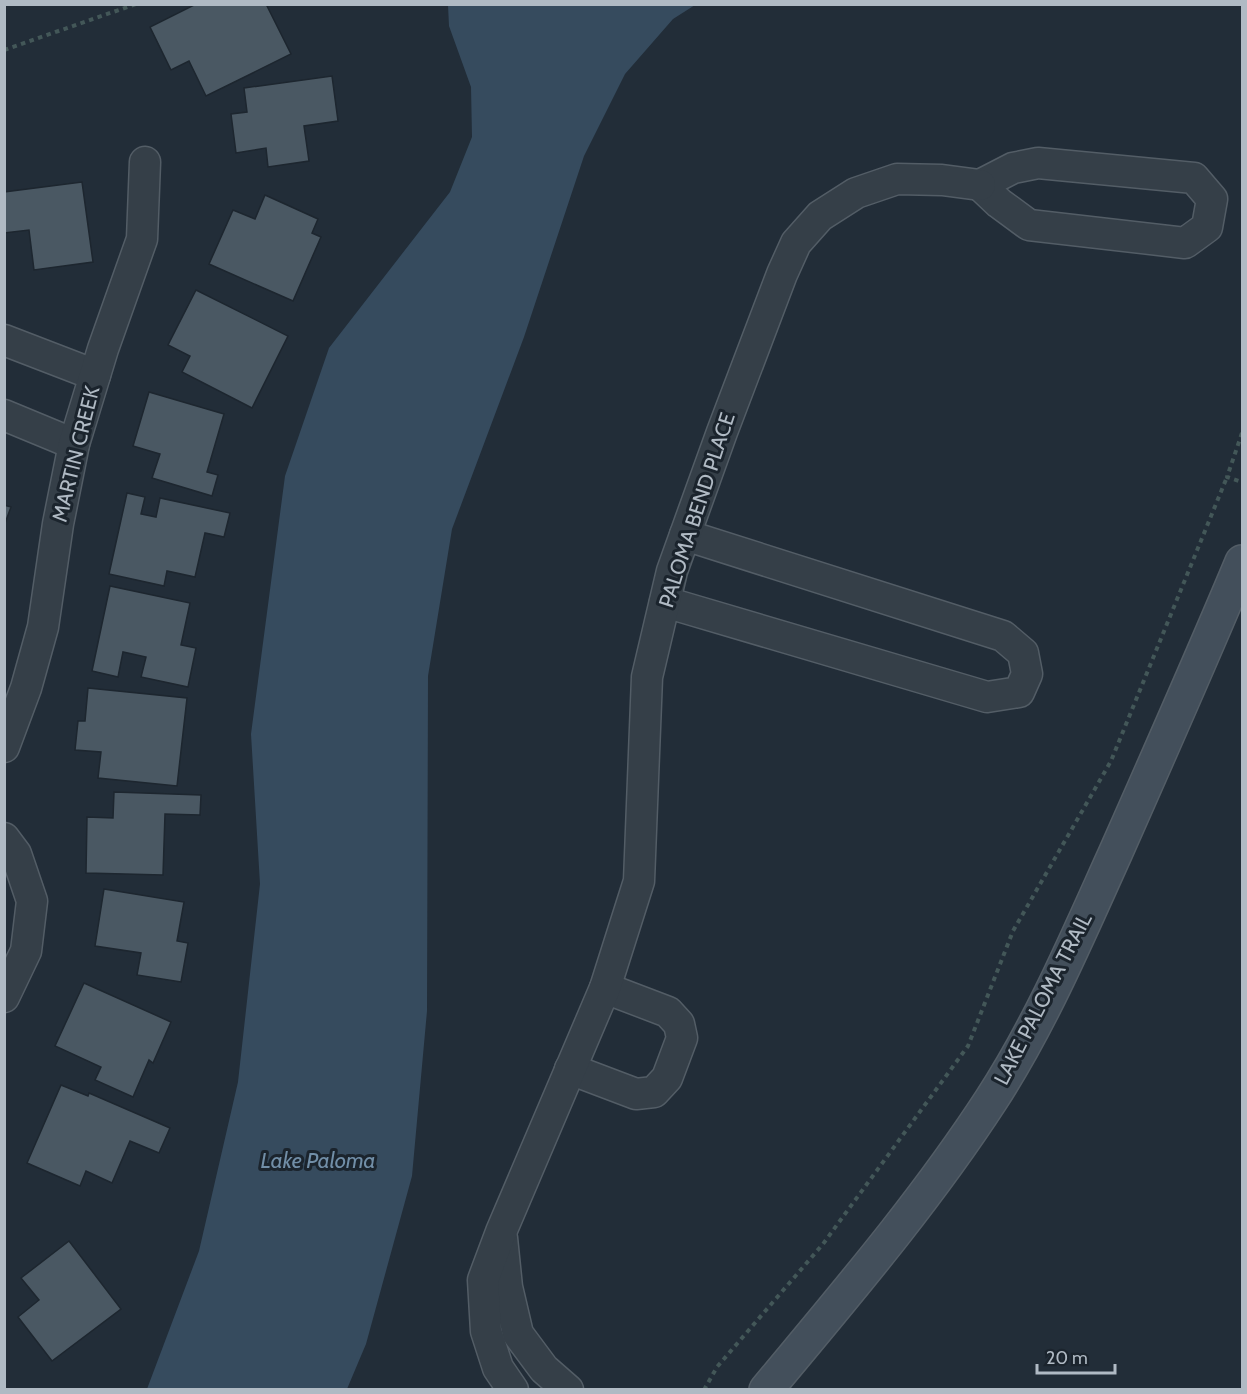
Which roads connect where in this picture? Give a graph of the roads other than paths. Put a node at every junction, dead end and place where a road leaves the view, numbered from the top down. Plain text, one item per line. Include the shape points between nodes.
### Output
1 (145, 162) dead end
2 (980, 186) junction
3 (4, 340) edge
4 (95, 375) junction
5 (4, 415) edge
6 (74, 444) junction
7 (685, 535) junction
8 (1242, 562) edge
9 (665, 602) junction
10 (4, 747) edge
11 (4, 838) edge
12 (605, 988) junction
13 (4, 997) edge
14 (570, 1069) junction
15 (501, 1232) junction
16 (513, 1389) edge
17 (568, 1389) edge
18 (766, 1389) edge

1 - 4 street, MARTIN CREEK via 142,239
2 - 2 street via 1029,225 1185,243 1207,227 1212,199 1194,178 1038,163 1013,168
2 - 7 street, PALOMA BEND PLACE via 897,179 855,193 820,216 796,243
3 - 4 street
4 - 6 street, MARTIN CREEK
5 - 6 street
6 - 10 street, MARTIN CREEK via 44,627
7 - 9 street, PALOMA BEND PLACE
7 - 9 street via 1003,636 1023,653 1027,674 1019,692 987,697
8 - 18 street, LAKE PALOMA TRAIL via 1074,944 1026,1040 992,1099 918,1204
9 - 12 street, PALOMA BEND PLACE via 648,677 639,881
11 - 13 street via 16,854 32,902 26,951
12 - 14 street, PALOMA BEND PLACE
12 - 14 street via 668,1012 679,1024 682,1038 667,1078 654,1092 636,1094
14 - 15 street, PALOMA BEND PLACE
15 - 16 street, PALOMA BEND PLACE via 483,1280 486,1331 498,1368
15 - 17 street, PALOMA BEND PLACE via 507,1287 518,1334 544,1369

